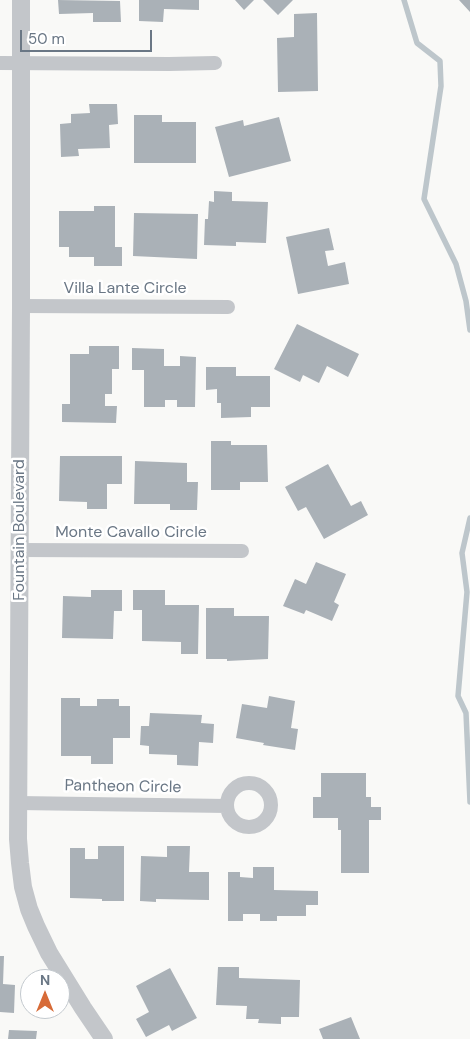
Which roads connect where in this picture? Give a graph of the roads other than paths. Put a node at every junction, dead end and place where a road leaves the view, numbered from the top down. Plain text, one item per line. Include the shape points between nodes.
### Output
1 (21, 0) edge
2 (0, 63) edge
3 (21, 63) junction
4 (215, 63) dead end
5 (21, 306) junction
6 (228, 307) dead end
7 (20, 550) junction
8 (242, 551) dead end
9 (18, 803) junction
10 (226, 806) dead end
11 (104, 1039) edge

1 - 3 street, Fountain Boulevard
2 - 3 street
3 - 4 street
3 - 5 street, Fountain Boulevard
5 - 6 street, Villa Lante Circle
5 - 7 street, Fountain Boulevard
7 - 8 street, Monte Cavallo Circle
7 - 9 street, Fountain Boulevard
9 - 10 street, Pantheon Circle
9 - 11 street, Fountain Boulevard via 20,863 29,909 49,953

